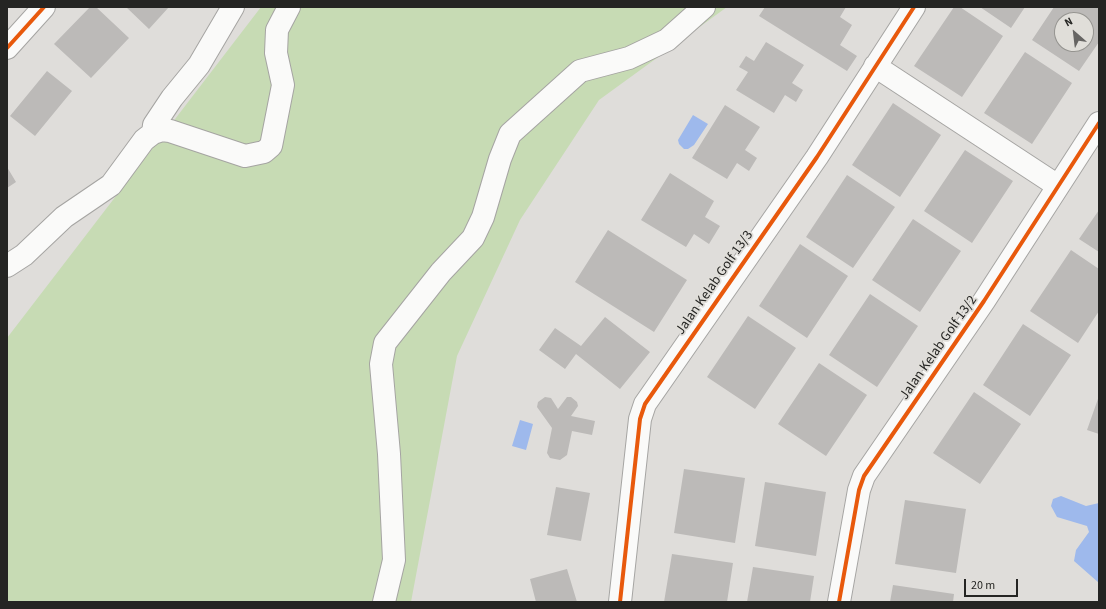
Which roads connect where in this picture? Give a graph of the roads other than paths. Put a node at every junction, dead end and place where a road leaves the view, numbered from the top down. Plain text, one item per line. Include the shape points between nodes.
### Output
1 (44, 7) edge
2 (233, 7) edge
3 (289, 7) edge
4 (704, 7) edge
5 (914, 7) edge
6 (7, 48) edge
7 (875, 66) junction
8 (1099, 123) edge
9 (153, 133) junction
10 (1058, 186) junction
11 (7, 266) edge
12 (384, 602) edge
13 (620, 602) edge
14 (839, 602) edge

1 - 6 street
2 - 9 street via 199,65 154,125
3 - 9 street via 277,30 276,53 283,85 271,146 264,152 245,156 170,131
4 - 12 street via 667,40 629,58 580,71 510,134 483,217 472,238 441,272 385,344 381,364 389,454 394,560
5 - 7 street, Jalan Kelab Golf 13/3
7 - 10 street
7 - 13 street, Jalan Kelab Golf 13/3 via 817,157 645,404 640,419
8 - 10 street, Jalan Kelab Golf 13/2
9 - 11 street via 144,140 111,185 64,217 24,255
10 - 14 street, Jalan Kelab Golf 13/2 via 984,301 864,476 859,490

